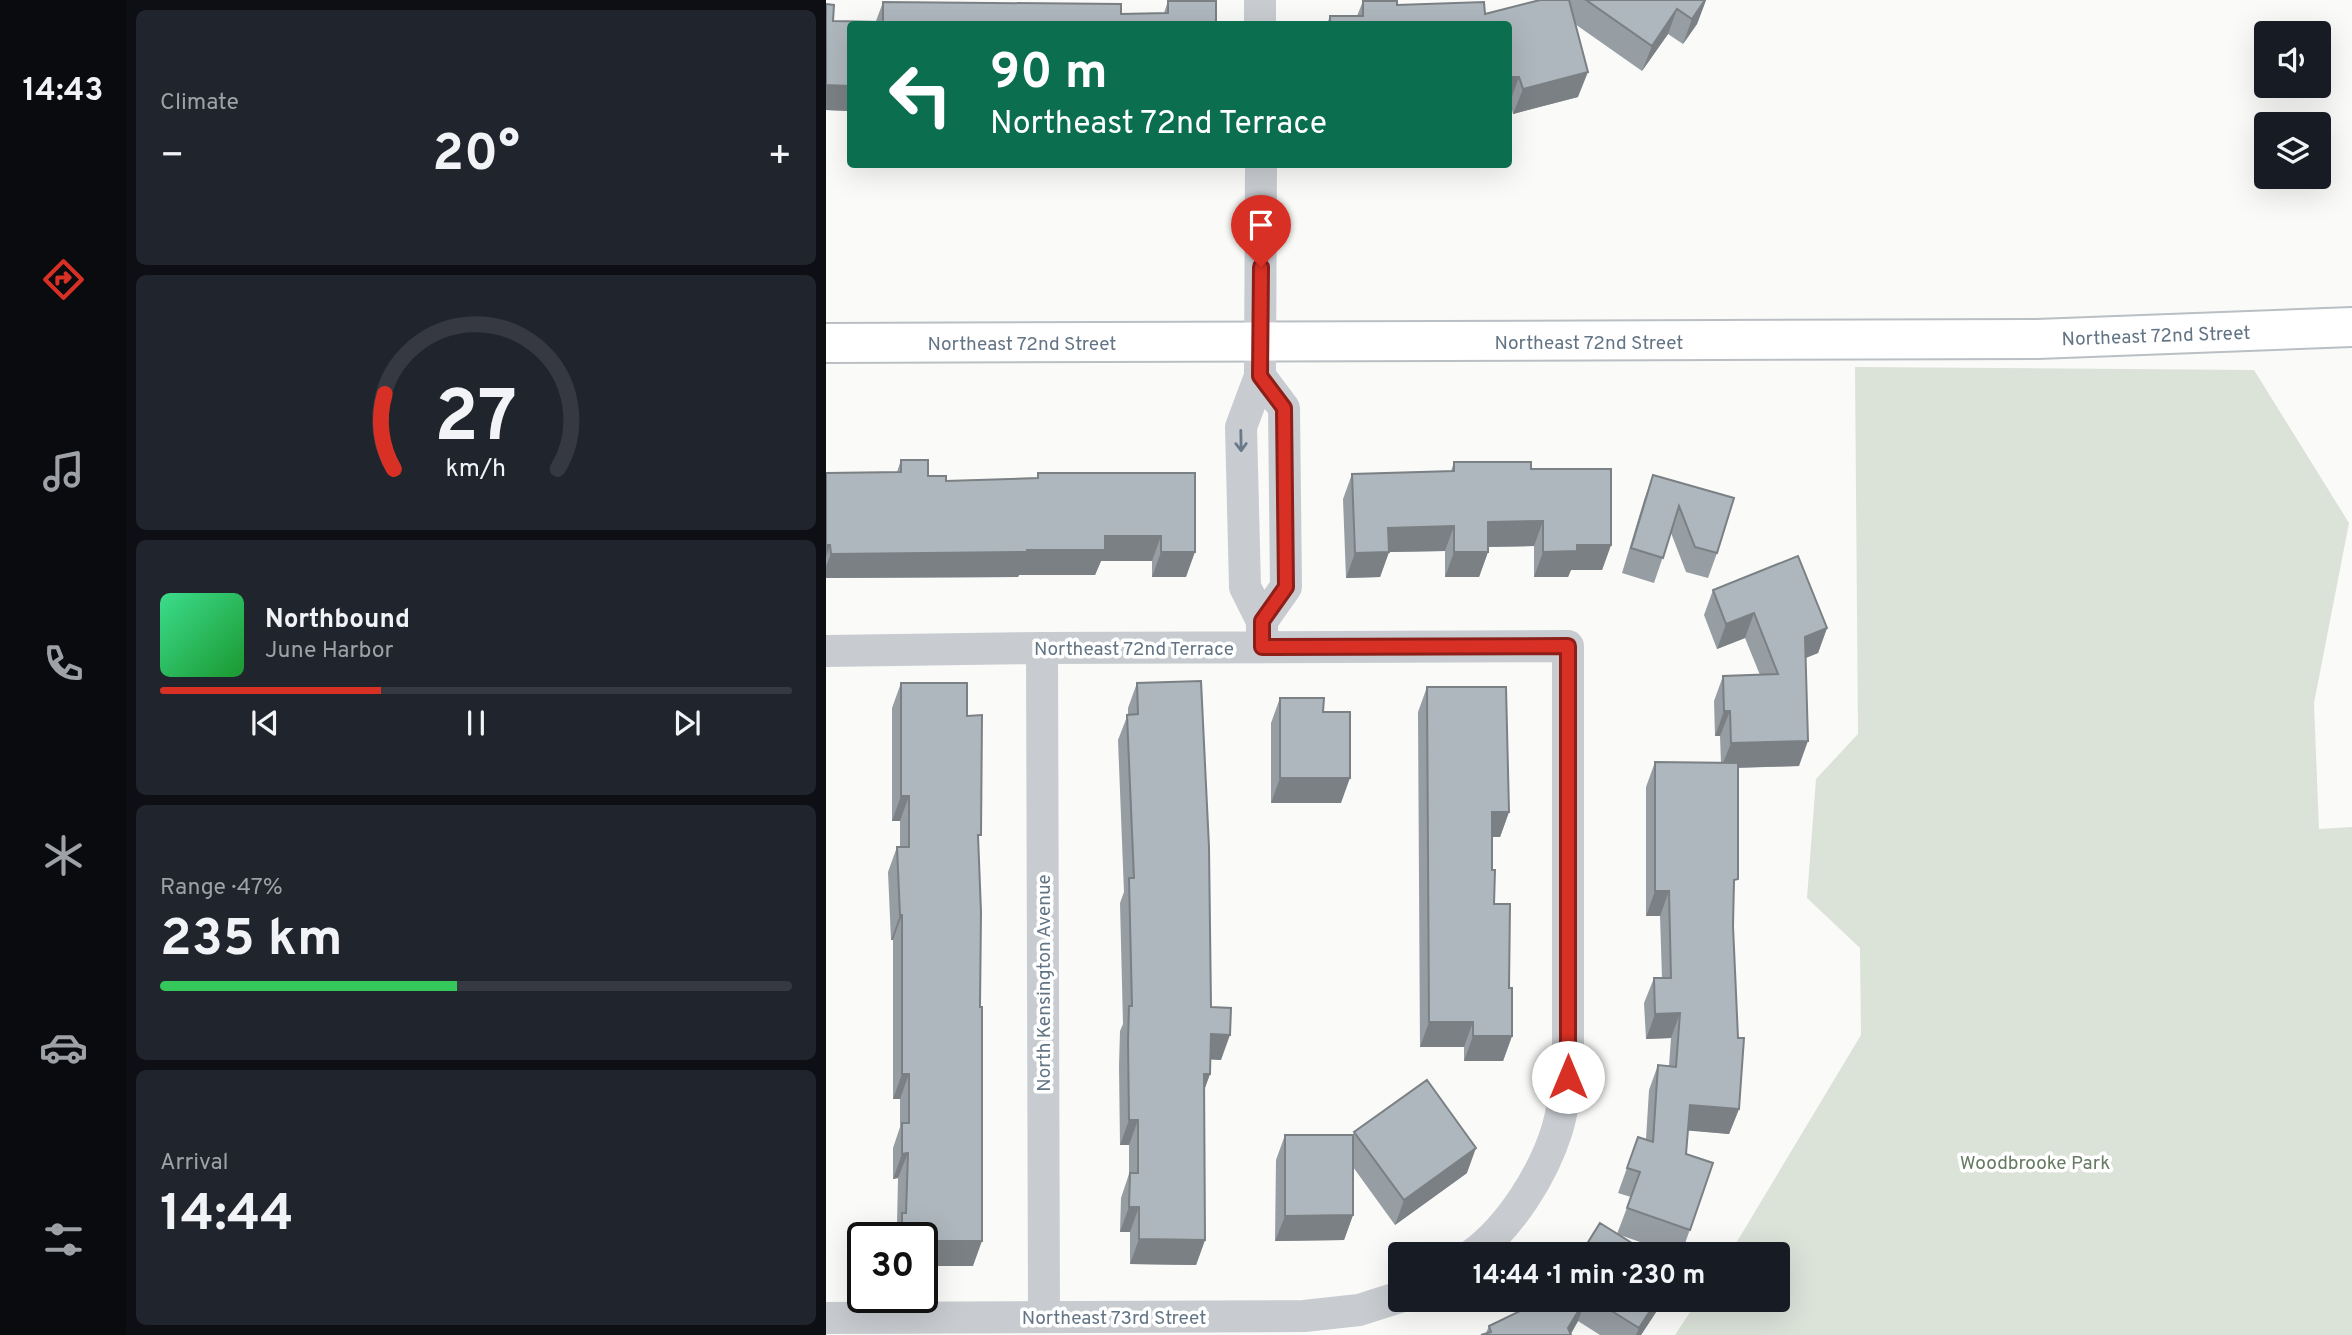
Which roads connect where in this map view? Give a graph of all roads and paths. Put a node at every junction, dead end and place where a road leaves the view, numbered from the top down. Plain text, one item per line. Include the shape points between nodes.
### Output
1 (1260, 0) edge
2 (1260, 21) edge
3 (1261, 168) edge
4 (2352, 327) edge
5 (826, 343) edge
6 (1261, 360) junction
7 (1262, 634) junction
8 (1042, 648) junction
9 (826, 651) edge
10 (1488, 1242) edge
11 (1388, 1301) edge
12 (1044, 1317) junction
13 (826, 1318) edge

1 - 2 street
3 - 6 street
4 - 6 main road, Northeast 72nd Street
5 - 6 main road, Northeast 72nd Street
6 -> 7 street via 1241,427 1245,587
6 - 7 street via 1284,408 1286,587
7 - 8 street, Northeast 72nd Terrace
7 - 10 street, Northeast 72nd Terrace via 1568,646 1568,1077 1557,1131 1534,1182
8 - 9 street, Northeast 72nd Terrace
8 - 12 street, North Kensington Avenue
11 - 12 street, Northeast 73rd Street via 1332,1315
12 - 13 street, Northeast 73rd Street

